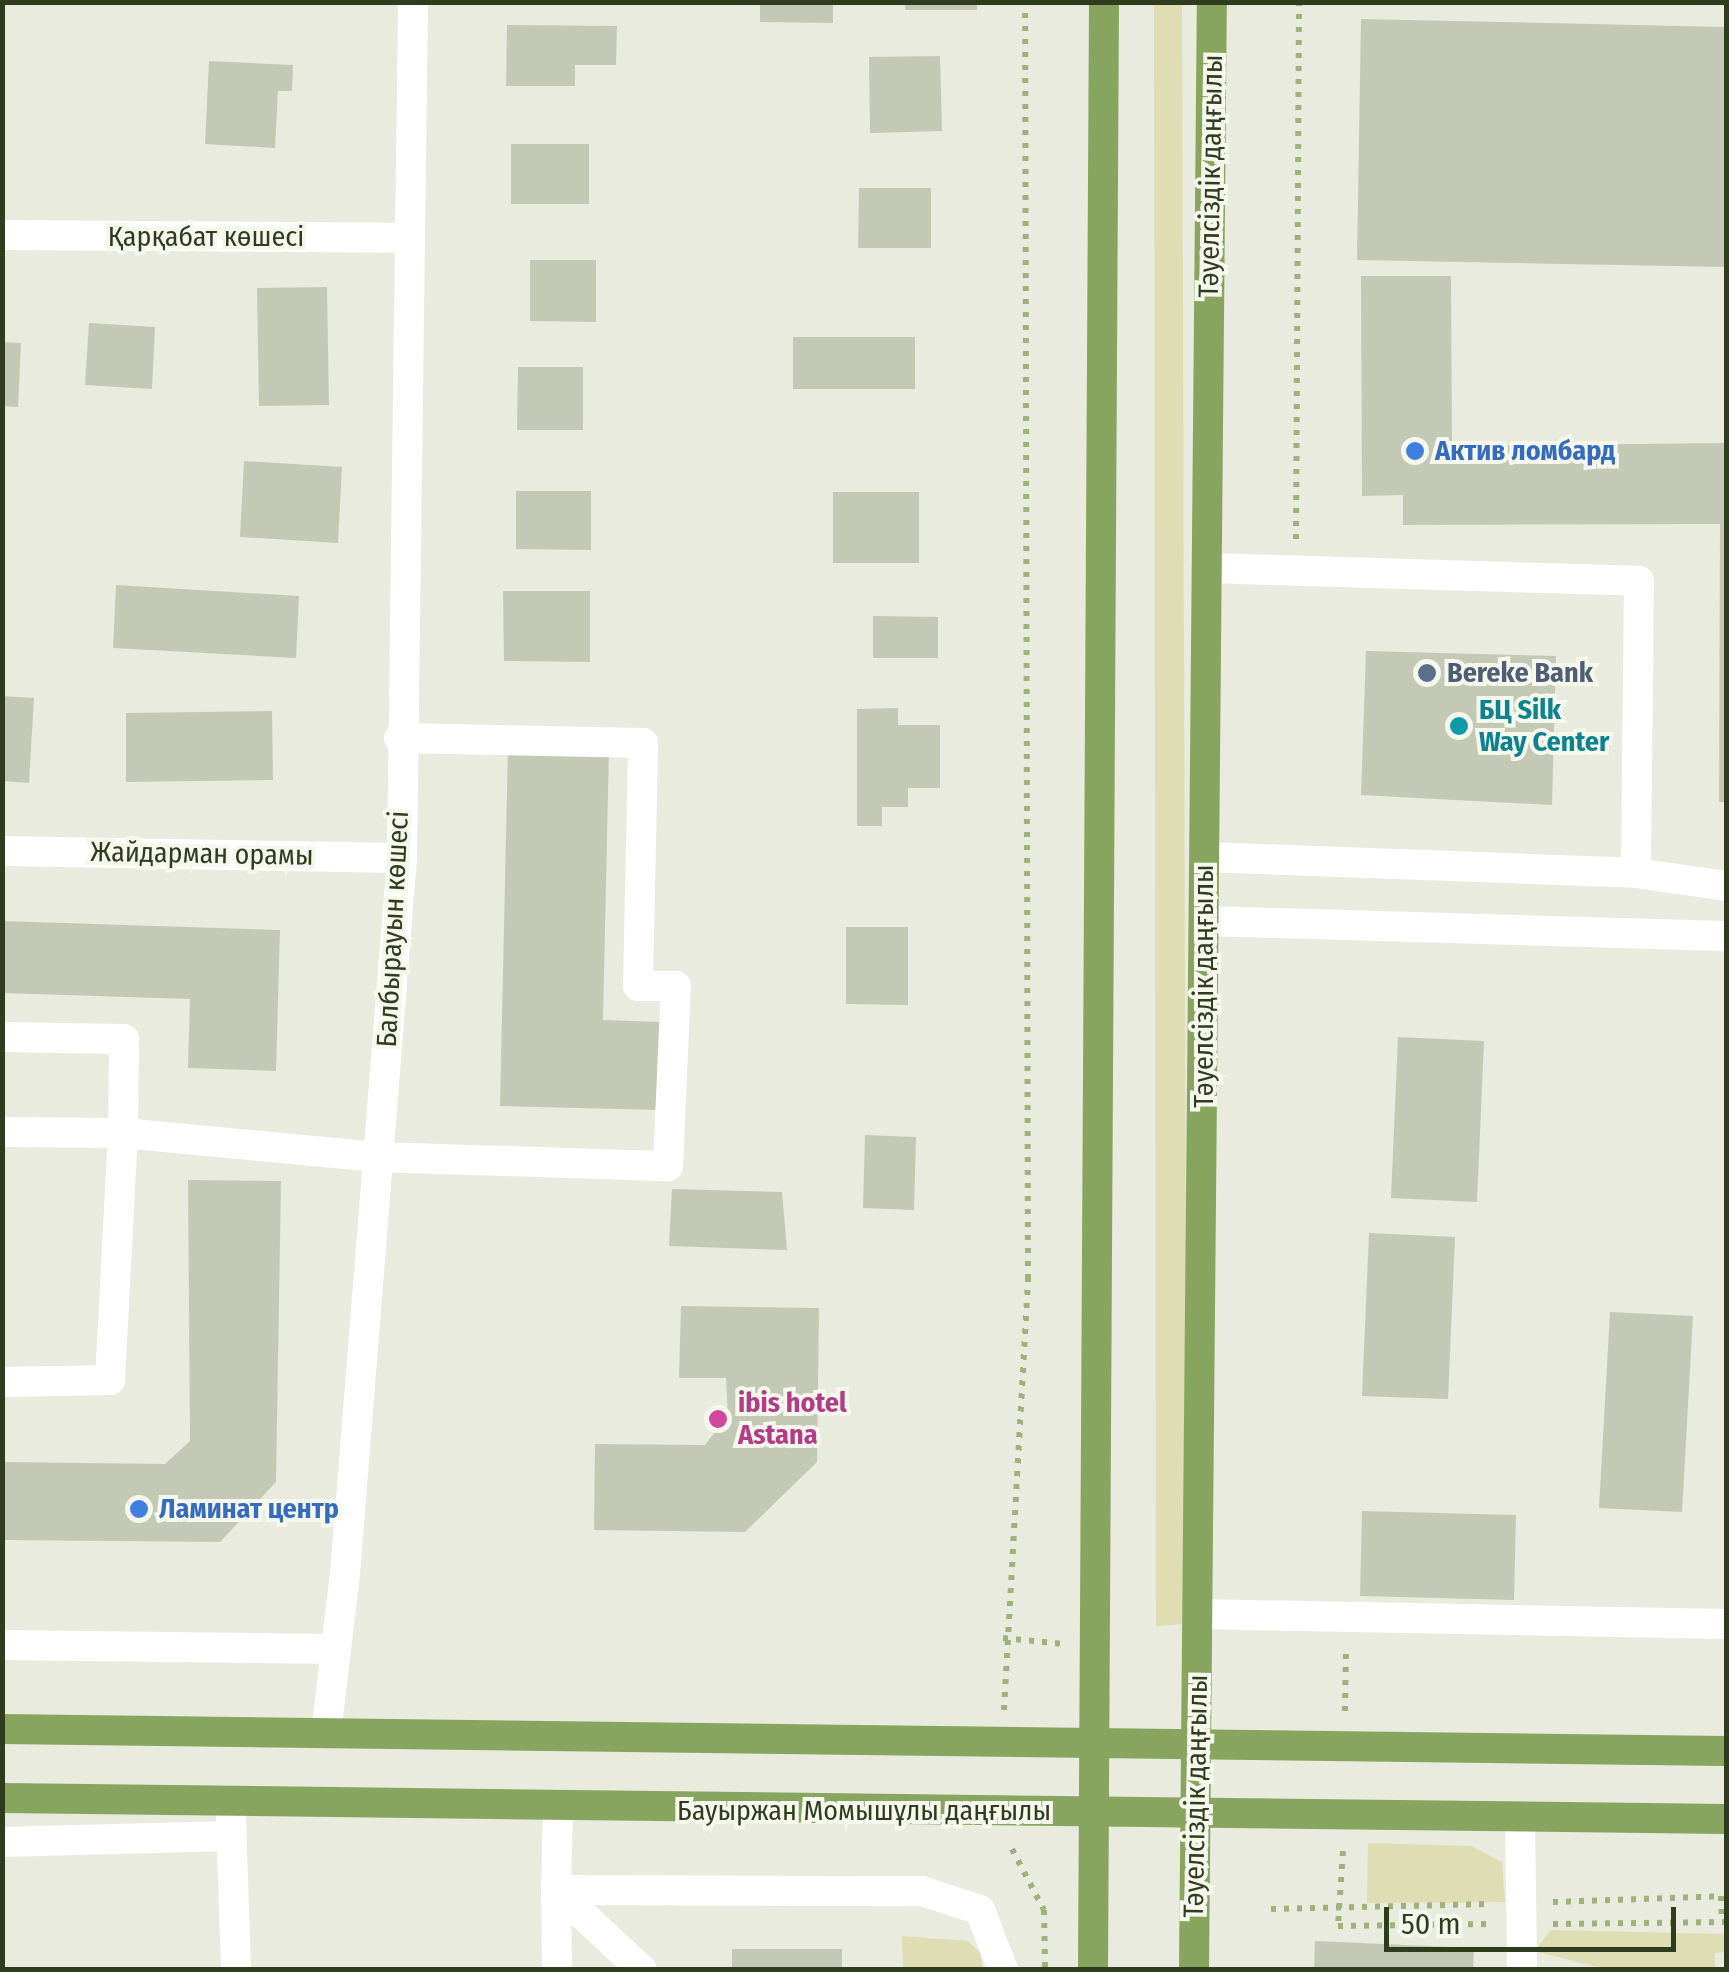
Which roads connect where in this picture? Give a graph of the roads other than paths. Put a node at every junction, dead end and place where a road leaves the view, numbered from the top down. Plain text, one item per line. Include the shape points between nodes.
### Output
1 (413, 2) edge
2 (1104, 2) edge
3 (1212, 2) edge
4 (2, 235) edge
5 (410, 238) junction
6 (1207, 568) junction
7 (399, 738) junction
8 (2, 851) edge
9 (1205, 857) junction
10 (402, 858) junction
11 (1636, 873) junction
12 (1726, 886) edge
13 (1206, 920) junction
14 (1726, 936) edge
15 (2, 1038) edge
16 (2, 1132) edge
17 (123, 1133) junction
18 (377, 1156) junction
19 (2, 1382) edge
20 (1198, 1614) junction
21 (1726, 1624) edge
22 (2, 1645) edge
23 (335, 1649) junction
24 (2, 1729) edge
25 (326, 1733) junction
26 (1094, 1744) junction
27 (1196, 1747) junction
28 (1726, 1751) edge
29 (2, 1798) edge
30 (232, 1800) junction
31 (558, 1809) junction
32 (1094, 1814) junction
33 (1196, 1815) junction
34 (1726, 1818) edge
35 (1520, 1819) junction
36 (230, 1836) junction
37 (2, 1842) edge
38 (556, 1890) junction
39 (236, 1970) edge
40 (557, 1970) edge
41 (642, 1970) edge
42 (1003, 1970) edge
43 (1093, 1970) edge
44 (1194, 1970) edge
45 (1522, 1970) edge

1 - 5 street, Балбырауын көшесі
2 - 26 main road
3 - 6 main road, Тәуелсіздік даңғылы
4 - 5 street, Қарқабат көшесі
5 - 7 street, Балбырауын көшесі
6 - 9 main road, Тәуелсіздік даңғылы
6 - 11 street via 1639,580
7 - 10 street, Балбырауын көшесі
7 - 18 street via 643,743 638,986 676,986 668,1166
8 - 10 street, Жайдарман орамы
9 - 11 street
9 - 13 main road, Тәуелсіздік даңғылы
10 - 18 street, Балбырауын көшесі
11 - 12 street
13 - 14 street
13 - 20 main road, Тәуелсіздік даңғылы
15 - 17 street via 124,1039
16 - 17 street
17 - 18 street
17 - 19 street via 110,1380
18 - 23 street, Балбырауын көшесі
20 - 21 street
20 - 27 main road, Тәуелсіздік даңғылы
22 - 23 street
23 - 25 street, Балбырауын көшесі
24 - 25 main road
25 - 26 main road
26 - 27 main road
26 - 32 main road
27 - 28 main road
27 - 33 main road, Тәуелсіздік даңғылы
29 - 30 main road, Бауыржан Момышұлы даңғылы
30 - 31 main road, Бауыржан Момышұлы даңғылы
30 - 36 street
31 - 32 main road, Бауыржан Момышұлы даңғылы
31 - 38 street
32 - 33 main road, Бауыржан Момышұлы даңғылы
32 - 43 main road
33 - 35 main road, Бауыржан Момышұлы даңғылы
33 - 44 main road, Тәуелсіздік даңғылы
34 - 35 main road, Бауыржан Момышұлы даңғылы
35 - 45 street
36 - 37 street
36 - 39 street
38 - 40 street
38 - 41 street
38 - 42 street via 922,1891 980,1910

